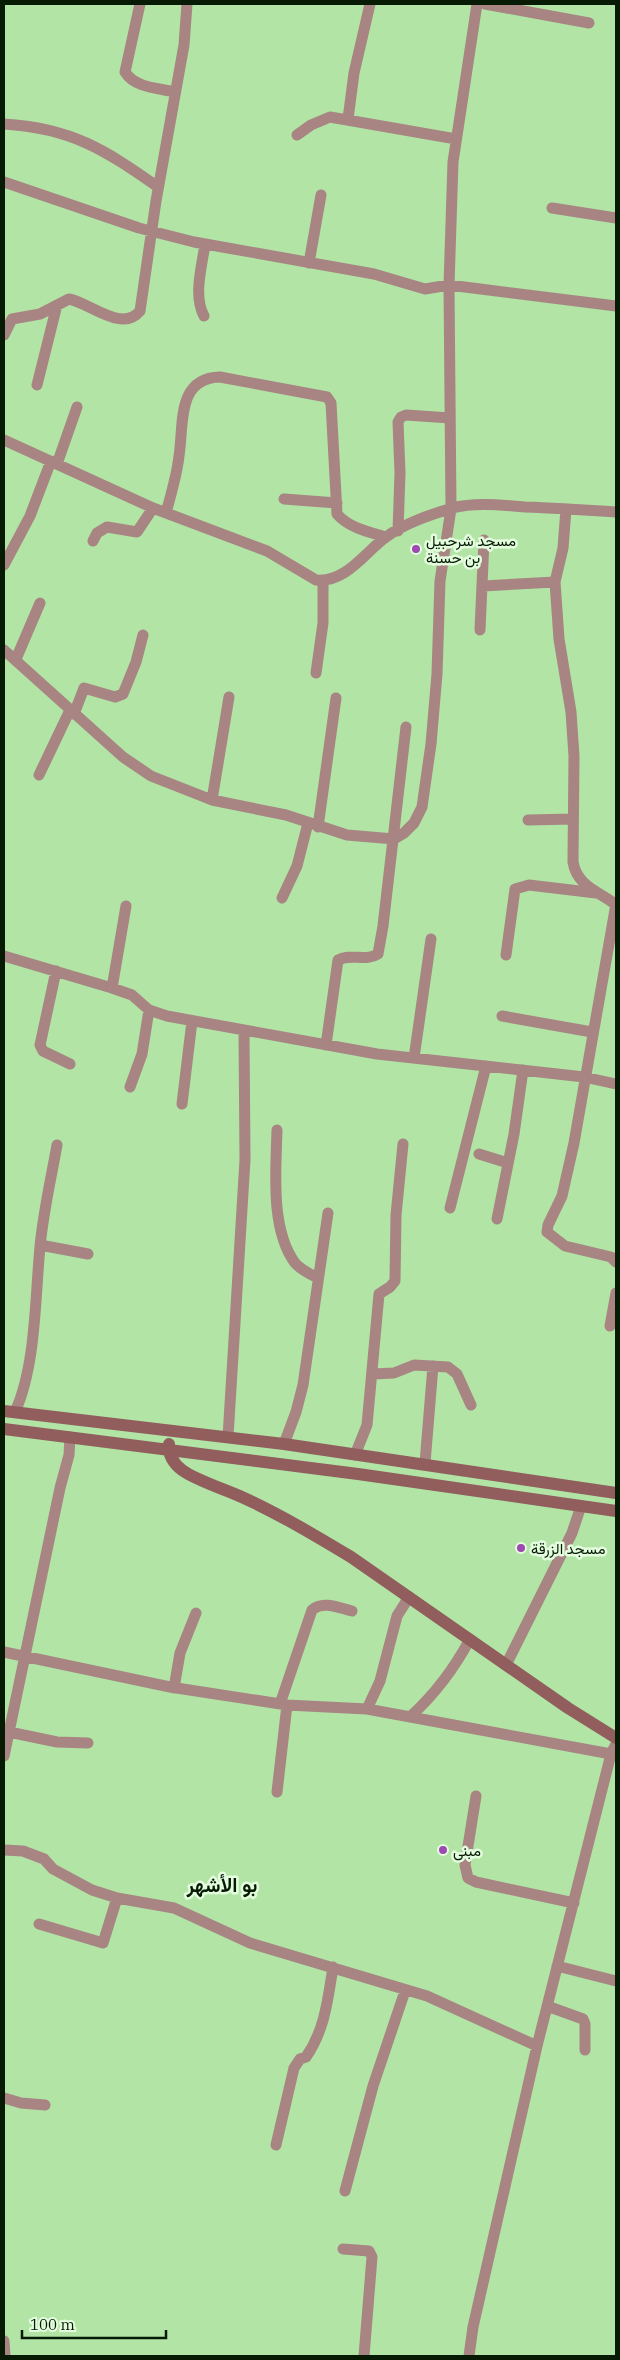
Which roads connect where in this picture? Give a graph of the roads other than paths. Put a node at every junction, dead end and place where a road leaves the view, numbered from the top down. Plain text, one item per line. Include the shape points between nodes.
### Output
1 (140, 4) edge
2 (187, 4) edge
3 (370, 4) edge
4 (477, 4) edge
5 (485, 4) edge
6 (524, 8) edge
7 (589, 23) dead end
8 (175, 92) junction
9 (348, 119) junction
10 (4, 124) edge
11 (297, 135) dead end
12 (456, 139) junction
13 (4, 182) edge
14 (158, 187) junction
15 (321, 194) dead end
16 (552, 208) dead end
17 (616, 218) edge
18 (151, 231) junction
19 (205, 244) junction
20 (309, 263) junction
21 (449, 285) junction
22 (57, 305) junction
23 (616, 306) edge
24 (204, 316) dead end
25 (4, 334) edge
26 (37, 384) dead end
27 (77, 407) dead end
28 (450, 418) junction
29 (4, 440) edge
30 (54, 463) junction
31 (284, 499) dead end
32 (337, 503) junction
33 (152, 508) junction
34 (451, 509) junction
35 (566, 509) junction
36 (616, 512) edge
37 (166, 513) junction
38 (398, 531) junction
39 (386, 537) junction
40 (484, 540) dead end
41 (93, 541) dead end
42 (4, 565) edge
43 (323, 580) junction
44 (555, 582) junction
45 (483, 586) junction
46 (40, 603) dead end
47 (480, 630) dead end
48 (143, 635) dead end
49 (4, 650) edge
50 (16, 659) junction
51 (316, 673) dead end
52 (229, 697) dead end
53 (336, 698) dead end
54 (72, 712) junction
55 (406, 727) dead end
56 (39, 775) dead end
57 (212, 800) junction
58 (573, 819) junction
59 (528, 820) dead end
60 (313, 825) junction
61 (394, 839) junction
62 (600, 893) junction
63 (282, 898) dead end
64 (616, 904) edge
65 (126, 906) dead end
66 (431, 939) dead end
67 (506, 954) dead end
68 (4, 956) edge
69 (56, 971) junction
70 (112, 988) junction
71 (149, 1010) junction
72 (502, 1016) dead end
73 (192, 1021) junction
74 (244, 1031) junction
75 (592, 1032) junction
76 (326, 1045) junction
77 (414, 1058) junction
78 (70, 1064) dead end
79 (486, 1066) junction
80 (523, 1070) junction
81 (584, 1077) junction
82 (616, 1084) edge
83 (130, 1087) dead end
84 (182, 1104) dead end
85 (277, 1130) dead end
86 (403, 1144) dead end
87 (57, 1145) dead end
88 (479, 1154) dead end
89 (508, 1162) junction
90 (450, 1208) dead end
91 (328, 1213) dead end
92 (497, 1219) dead end
93 (40, 1245) junction
94 (88, 1254) dead end
95 (616, 1262) edge
96 (318, 1278) junction
97 (616, 1293) edge
98 (610, 1326) dead end
99 (433, 1366) junction
100 (373, 1374) junction
101 (471, 1405) dead end
102 (9, 1411) edge
103 (170, 1430) junction
104 (4, 1432) edge
105 (70, 1437) junction
106 (228, 1437) junction
107 (284, 1444) junction
108 (168, 1450) junction
109 (356, 1455) junction
110 (425, 1463) junction
111 (616, 1492) edge
112 (581, 1506) junction
113 (616, 1510) edge
114 (410, 1597) junction
115 (352, 1611) dead end
116 (196, 1613) dead end
117 (470, 1639) junction
118 (4, 1652) edge
119 (25, 1656) junction
120 (506, 1665) junction
121 (174, 1688) junction
122 (283, 1705) junction
123 (367, 1709) junction
124 (411, 1716) junction
125 (9, 1732) junction
126 (616, 1738) edge
127 (88, 1743) dead end
128 (614, 1749) edge
129 (4, 1756) edge
130 (277, 1792) dead end
131 (476, 1796) dead end
132 (4, 1850) edge
133 (117, 1898) junction
134 (574, 1903) junction
135 (39, 1924) dead end
136 (557, 1966) junction
137 (333, 1967) junction
138 (616, 1982) edge
139 (405, 1991) junction
140 (547, 2006) junction
141 (537, 2046) junction
142 (585, 2050) dead end
143 (4, 2098) edge
144 (45, 2105) dead end
145 (276, 2145) dead end
146 (345, 2191) dead end
147 (344, 2249) dead end
148 (4, 2340) edge
149 (5, 2356) edge
150 (364, 2356) edge
151 (469, 2356) edge

1 - 8 street via 125,72 138,84
2 - 8 street via 184,45
3 - 9 street via 354,73
4 - 12 street
5 - 6 street
6 - 7 street
8 - 14 street
9 - 11 street via 330,117 319,120
9 - 12 street
10 - 14 street via 70,135 132,168
12 - 21 street
13 - 18 street
14 - 18 street
15 - 20 street
16 - 17 street
18 - 19 street
18 - 22 street via 142,307 136,315 124,320 72,300
19 - 20 street
19 - 24 street via 198,297
20 - 21 street via 374,274 425,289
21 - 23 street
21 - 28 street
22 - 25 street via 40,314 12,319
22 - 26 street
27 - 30 street
28 - 34 street
28 - 38 street via 406,415 398,422
29 - 30 street
30 - 33 street
30 - 42 street
31 - 32 street
32 - 37 street via 331,403 327,397 220,377 207,378 193,388 184,406 177,468
32 - 39 street via 337,514 343,521
33 - 37 street
33 - 41 street via 137,532 107,527
34 - 35 street via 504,505
34 - 38 street via 421,518
34 - 61 street via 440,581 437,674 422,807 414,823
35 - 36 street
35 - 44 street
37 - 43 street via 267,551 304,574
38 - 39 street
39 - 43 street via 343,573
40 - 45 street
43 - 51 street via 323,623
44 - 45 street
44 - 58 street via 559,639 571,712
45 - 47 street
46 - 50 street
48 - 54 street via 123,694 115,697 84,688
49 - 50 street
50 - 54 street
52 - 57 street
53 - 60 street
54 - 56 street
54 - 57 street via 144,773
55 - 61 street
57 - 60 street via 286,815
58 - 59 street
58 - 62 street via 575,874
60 - 61 street via 347,835
60 - 63 street
61 - 76 street via 378,954 338,960
62 - 64 street
62 - 67 street via 529,885 515,889
64 - 75 street
65 - 70 street
66 - 77 street
68 - 69 street
69 - 70 street
69 - 78 street via 40,1045 43,1051
70 - 71 street via 132,995
71 - 73 street
71 - 83 street via 142,1054
72 - 75 street
73 - 74 street
73 - 84 street
74 - 76 street
74 - 106 street via 245,1160
75 - 81 street
76 - 77 street
77 - 79 street
79 - 80 street
79 - 90 street
80 - 81 street
80 - 89 street
81 - 82 street
81 - 95 street via 562,1196 547,1232 565,1246 611,1257
85 - 96 street via 276,1196 284,1239 296,1264
86 - 100 street via 396,1215 395,1281 379,1294
87 - 93 street
88 - 89 street
89 - 92 street
91 - 96 street
93 - 94 street
93 - 102 street via 23,1394
96 - 107 street via 303,1385
97 - 98 street
99 - 100 street via 414,1365 394,1373
99 - 101 street via 448,1367 457,1374
99 - 110 street
100 - 109 street via 367,1425
102 - 103 main road
103 - 106 main road
103 - 108 main road
104 - 105 main road
105 - 108 main road
105 - 119 street via 69,1455
106 - 107 main road
107 - 109 main road
108 - 112 main road
108 - 114 main road via 172,1461 183,1471 317,1536
109 - 110 main road
110 - 111 main road
112 - 113 main road
112 - 120 street via 572,1533
114 - 117 main road
114 - 123 street via 397,1616 380,1681
115 - 122 street via 327,1605 316,1606 312,1610
116 - 121 street via 180,1653
117 - 120 main road
117 - 124 street via 440,1687
118 - 119 street
119 - 121 street
119 - 125 street
120 - 126 main road
121 - 122 street
122 - 123 street
122 - 130 street
123 - 124 street
124 - 128 street
125 - 127 street via 57,1742
125 - 129 street
128 - 134 street
131 - 134 street via 465,1865 468,1878
132 - 133 street via 23,1851 44,1859 53,1869 74,1881
133 - 135 street via 104,1943
133 - 137 street via 174,1908 250,1943
134 - 136 street
136 - 138 street
136 - 140 street
137 - 139 street
137 - 145 street via 319,2034 306,2057 300,2059 294,2068
139 - 141 street via 428,1996
139 - 146 street via 373,2086
140 - 141 street
140 - 142 street via 583,2019
141 - 151 street
143 - 144 street
147 - 150 street via 369,2250 372,2257
148 - 149 street

